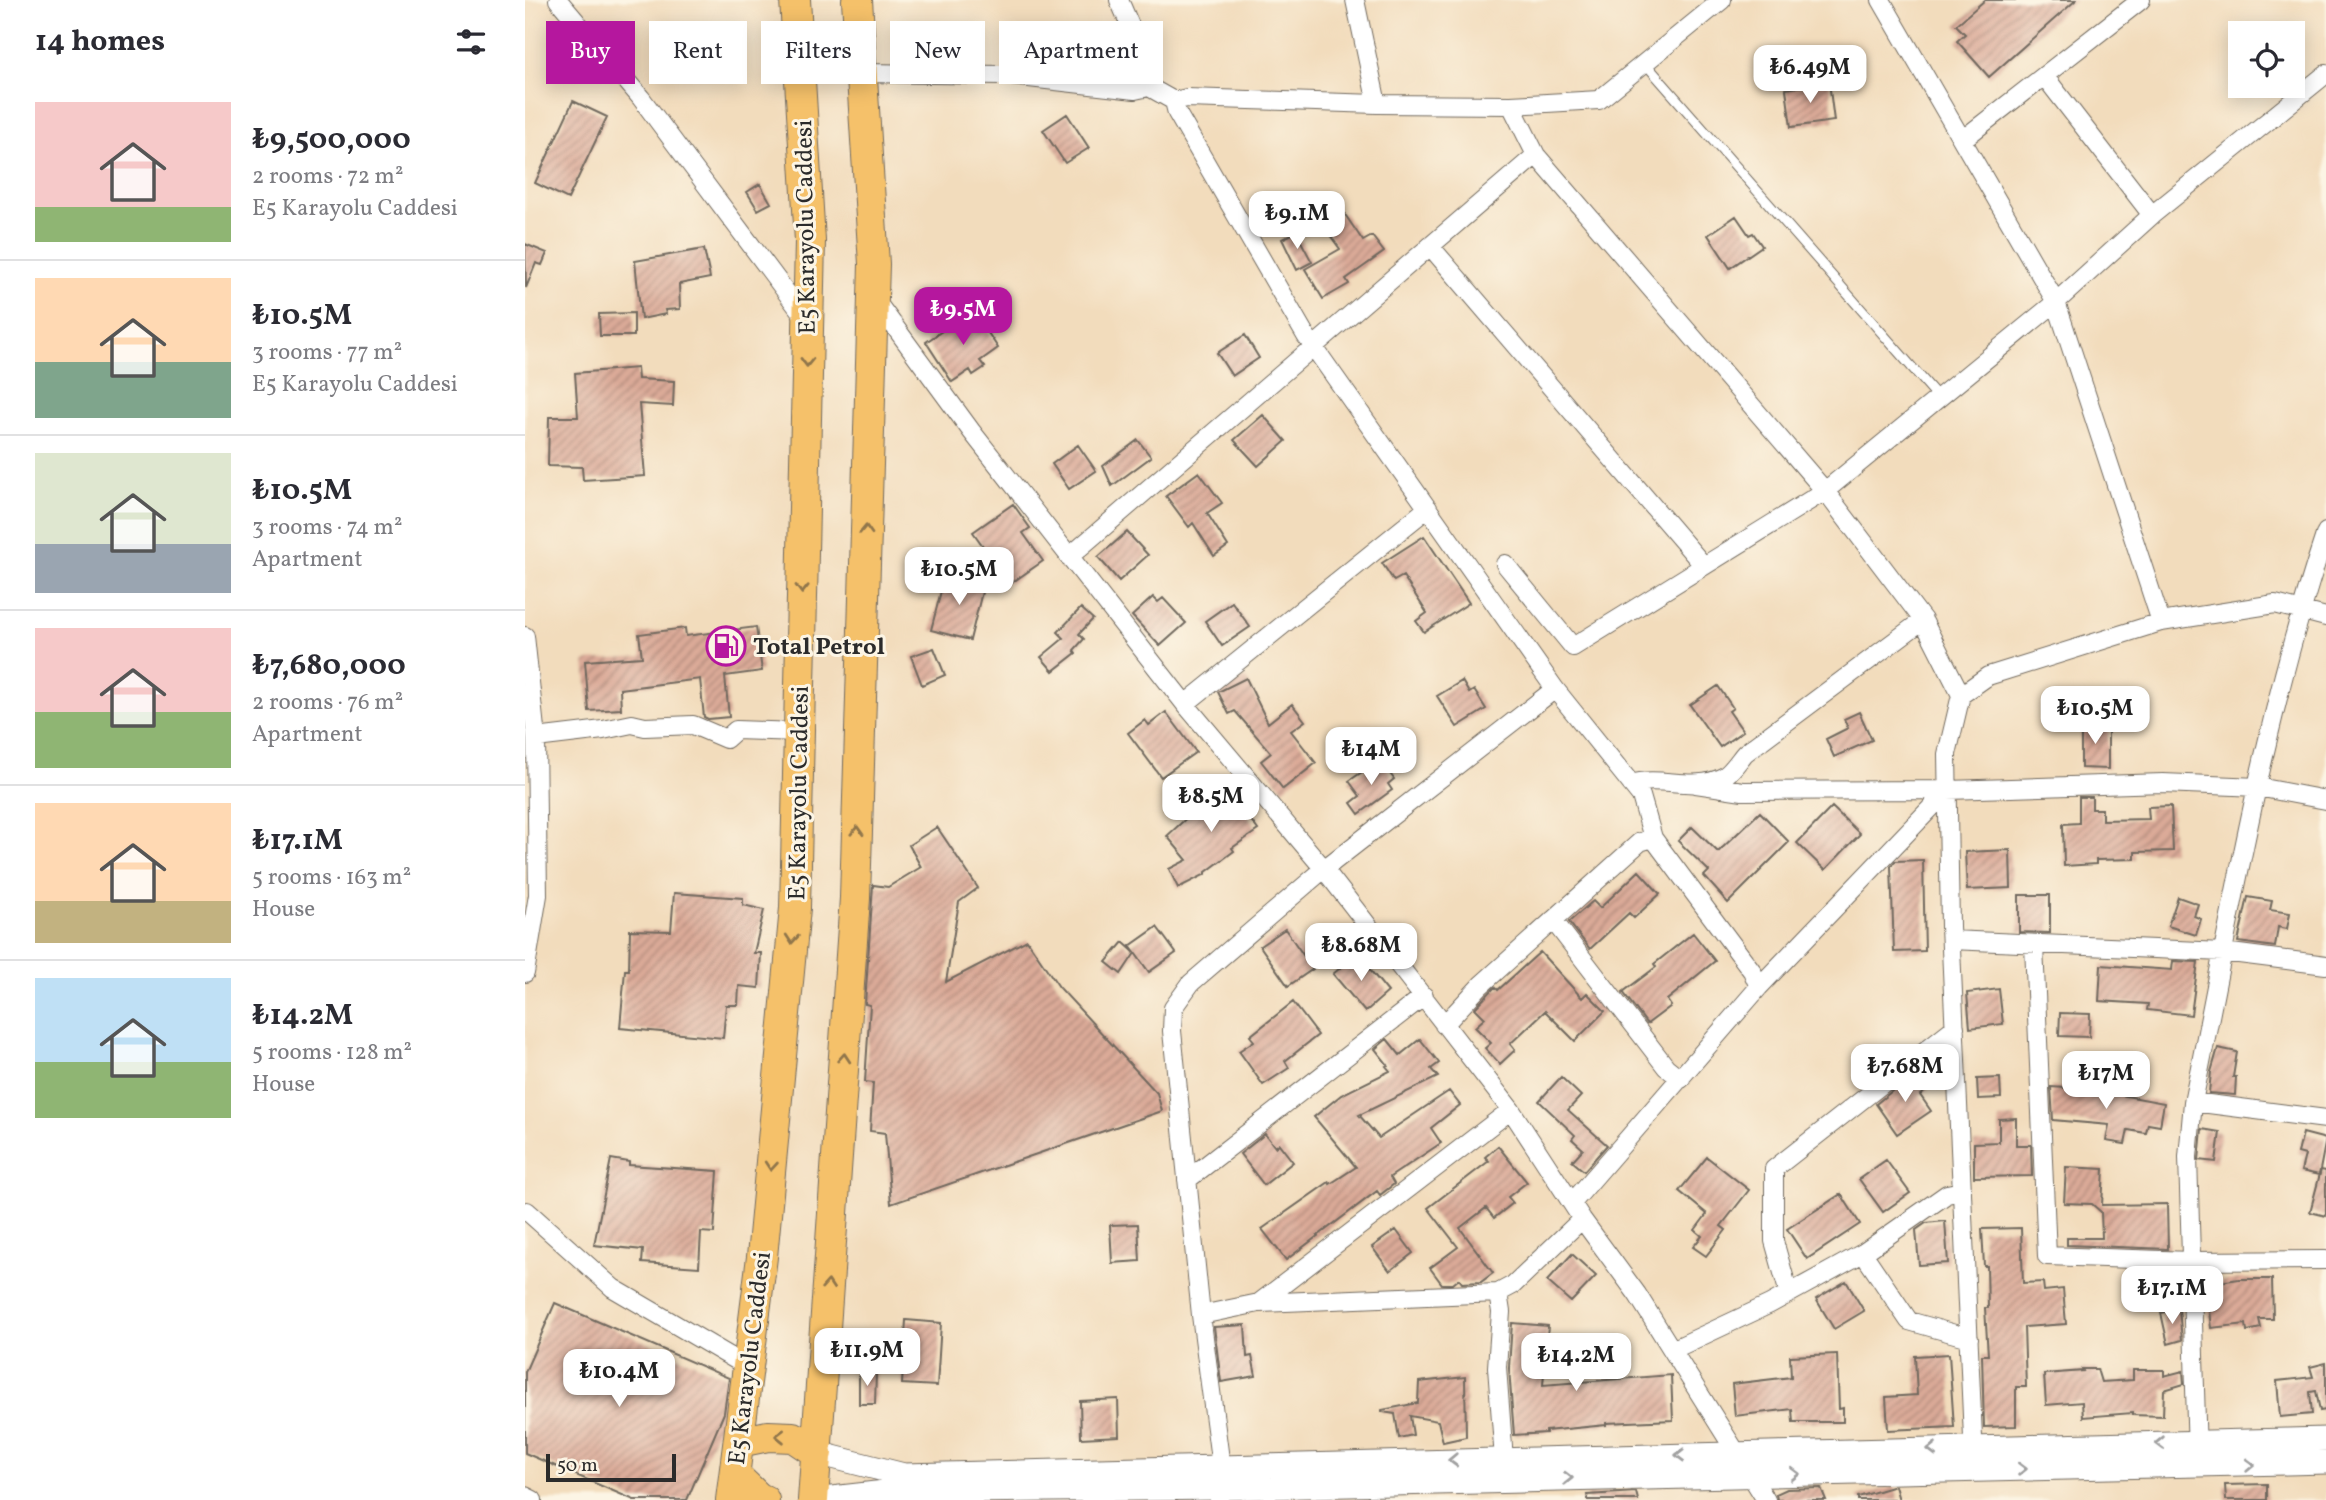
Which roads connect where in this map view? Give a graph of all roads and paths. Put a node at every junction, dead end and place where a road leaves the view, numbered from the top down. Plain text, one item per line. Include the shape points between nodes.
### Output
1 (558, 0) edge
2 (795, 0) edge
3 (857, 0) edge
4 (1119, 0) edge
5 (1355, 0) edge
6 (1723, 0) edge
7 (1881, 0) edge
8 (2141, 0) edge
9 (858, 21) edge
10 (1645, 63) junction
11 (876, 73) edge
12 (2326, 74) edge
13 (2045, 77) junction
14 (863, 84) edge
15 (1149, 88) junction
16 (1174, 101) junction
17 (1377, 104) junction
18 (1511, 105) junction
19 (1962, 140) junction
20 (1536, 155) junction
21 (2152, 215) junction
22 (1430, 246) junction
23 (873, 297) junction
24 (2056, 302) junction
25 (808, 322) junction
26 (1315, 348) junction
27 (1939, 398) junction
28 (1825, 491) junction
29 (1428, 508) junction
30 (2326, 533) edge
31 (1069, 557) junction
32 (1505, 564) dead end
33 (1704, 566) junction
34 (2300, 610) junction
35 (2326, 617) edge
36 (1923, 620) junction
37 (2161, 622) junction
38 (525, 636) edge
39 (1555, 689) junction
40 (1961, 695) junction
41 (1185, 704) junction
42 (799, 732) junction
43 (536, 738) junction
44 (1631, 784) junction
45 (1696, 784) junction
46 (2258, 787) junction
47 (1948, 790) junction
48 (2326, 800) edge
49 (1653, 838) junction
50 (1324, 869) junction
51 (1553, 920) junction
52 (1951, 940) junction
53 (2034, 945) junction
54 (2224, 952) junction
55 (2326, 965) edge
56 (525, 973) edge
57 (1759, 987) junction
58 (1425, 996) junction
59 (1444, 1025) junction
60 (1955, 1027) junction
61 (1681, 1079) junction
62 (2193, 1102) junction
63 (1511, 1110) junction
64 (2326, 1119) edge
65 (1187, 1180) junction
66 (1962, 1191) junction
67 (1572, 1203) junction
68 (526, 1213) edge
69 (1582, 1219) junction
70 (1863, 1253) junction
71 (2191, 1261) junction
72 (2326, 1261) edge
73 (1498, 1293) junction
74 (1789, 1294) junction
75 (1259, 1303) junction
76 (1201, 1314) junction
77 (1969, 1338) junction
78 (1672, 1350) junction
79 (748, 1367) junction
80 (2326, 1439) edge
81 (739, 1441) junction
82 (2197, 1442) junction
83 (817, 1453) junction
84 (1736, 1454) junction
85 (1974, 1459) junction
86 (2326, 1462) edge
87 (2198, 1466) junction
88 (1504, 1469) junction
89 (1752, 1475) junction
90 (1221, 1485) edge
91 (733, 1487) edge
92 (525, 1496) edge
93 (533, 1500) edge
94 (764, 1500) edge
95 (814, 1500) edge
96 (1766, 1500) edge

1 - 25 street via 641,98
2 - 25 highway, E5 Karayolu Caddesi via 810,241
3 - 9 highway
4 - 15 street via 1142,52
5 - 17 street
6 - 10 street
7 - 19 street
8 - 13 street
10 - 18 street via 1599,100
10 - 27 lane
11 - 15 street via 1003,75
12 - 21 street
13 - 19 street
13 - 21 street
14 - 23 highway
15 - 16 street
16 - 17 street
16 - 26 street
17 - 18 street
18 - 20 street
19 - 24 street
20 - 22 street
20 - 28 street
21 - 24 street
22 - 26 street
22 - 33 street
23 - 31 street
83 -> 23 highway via 855,898
24 - 27 street
24 - 37 street
25 -> 42 highway, E5 Karayolu Caddesi
26 - 29 street
26 - 31 street
27 - 28 street
28 - 33 street
28 - 36 street
29 - 39 street
29 - 41 street
30 - 34 street
31 - 41 street
32 - 33 street via 1573,647
34 - 35 street
34 - 37 street via 2275,604
34 - 46 street
36 - 40 street
36 - 45 street via 1745,753 1724,777
37 - 40 street via 1988,677
38 - 43 street
39 - 44 street
39 - 50 street
40 - 47 street via 1947,754
41 - 50 street
42 - 43 street via 736,730 726,740 692,726 632,724
42 -> 79 highway, E5 Karayolu Caddesi via 795,908
43 - 56 street via 538,895
44 - 45 street via 1644,780
44 - 49 street via 1641,796
45 - 47 street via 1743,791
46 - 47 street via 2163,783
46 - 48 street
46 - 54 street
47 - 52 street
47 - 57 street
49 - 51 street via 1640,842
49 - 57 street via 1752,971
50 - 58 street
50 - 65 street via 1191,983 1173,1008
51 - 59 street
51 - 61 street via 1666,1067
52 - 53 street
52 - 60 street
53 - 54 street
53 - 71 street via 2047,1256
54 - 55 street
54 - 62 street
57 - 61 street
58 - 59 street
58 - 65 street
59 - 63 street
60 - 66 street
60 - 74 street via 1774,1169 1775,1241
61 - 67 street
62 - 64 street
62 - 71 street via 2188,1157
63 - 67 street
63 - 75 street
65 - 76 street
66 - 70 street via 1947,1194
66 - 77 street
67 - 69 street
68 - 79 street via 613,1288
69 - 73 street via 1513,1285
69 - 78 street
70 - 74 street
70 - 77 street via 1909,1321
71 - 72 street
71 - 82 street
73 - 75 street
73 - 88 street via 1497,1367
74 - 78 street
75 - 76 street
76 - 90 street
77 - 85 street
78 - 84 street
79 - 81 highway, E5 Karayolu Caddesi
80 - 82 street
83 -> 81 highway via 793,1437
81 - 91 highway, E5 Karayolu Caddesi
82 -> 85 street
82 - 87 street
83 - 90 street via 904,1475
83 - 95 highway
85 -> 84 street
84 -> 88 street
84 - 89 street
85 -> 87 street
89 -> 85 street
87 -> 86 street
88 -> 89 street
88 - 90 street
89 - 96 street
90 - 95 street via 885,1492
91 - 94 highway
92 - 93 street

